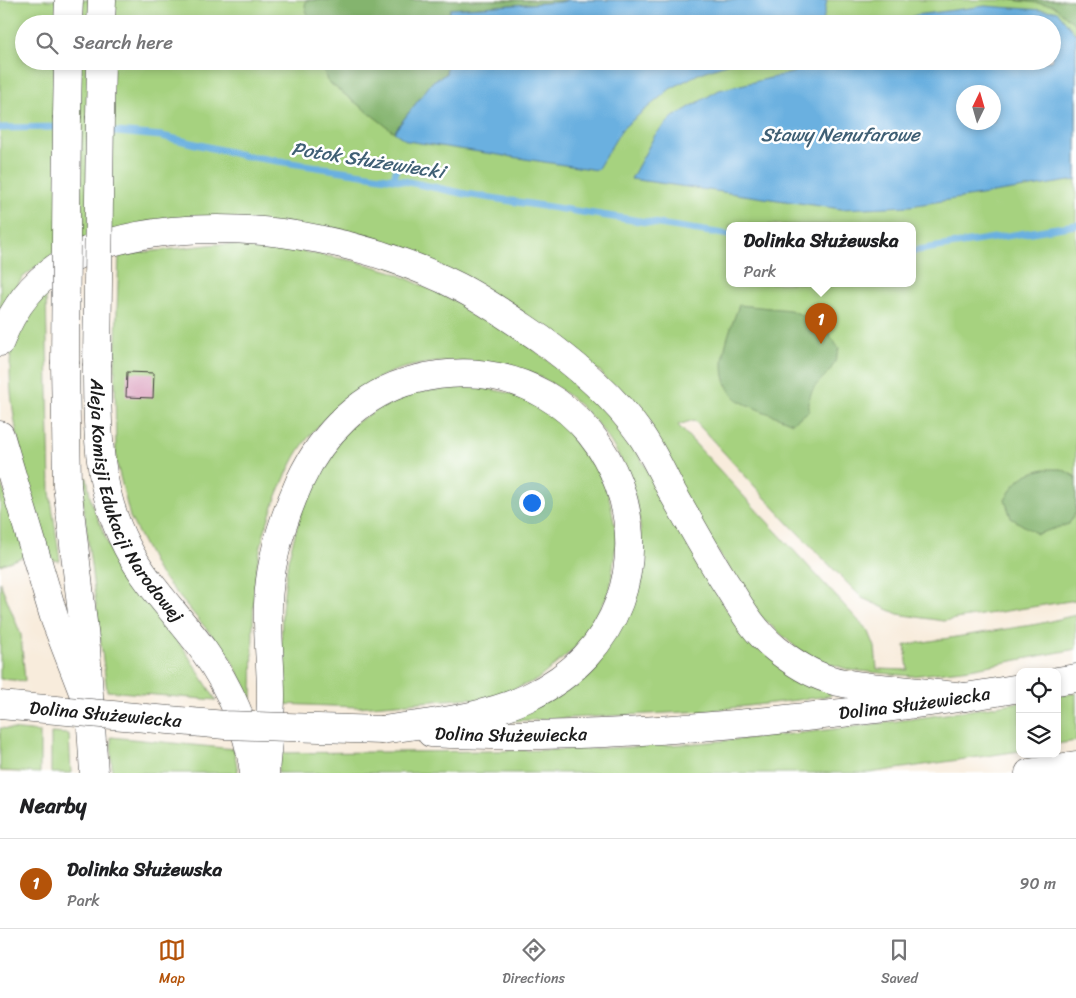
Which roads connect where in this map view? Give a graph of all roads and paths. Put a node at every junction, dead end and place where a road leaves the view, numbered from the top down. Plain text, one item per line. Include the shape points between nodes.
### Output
1 (69, 0) edge
2 (102, 0) edge
3 (68, 15) edge
4 (102, 15) edge
5 (68, 70) edge
6 (101, 70) edge
7 (0, 342) edge
8 (0, 435) edge
9 (1076, 678) edge
10 (1061, 680) edge
11 (1016, 689) edge
12 (965, 697) junction
13 (0, 705) edge
14 (89, 708) junction
15 (382, 730) junction
16 (1076, 765) edge
17 (94, 773) edge
18 (254, 773) edge
19 (265, 773) edge
20 (1029, 773) edge

1 - 3 main road
2 - 4 main road
5 - 14 main road, Aleja Komisji Edukacji Narodowej, bridge via 67,485 86,648
6 - 18 main road, Aleja Komisji Edukacji Narodowej, bridge via 97,366 101,468 113,516 128,548 147,579 221,677 244,730
7 - 12 main road via 22,299 40,279 70,259 103,244 128,238 176,231 244,230 339,245 415,267 458,286 520,325 581,371 620,408 642,436 706,553 752,626 787,657 826,679 848,684
8 - 14 main road via 55,620
9 - 10 main road
11 - 12 main road, Dolina Służewiecka
12 - 15 main road, Dolina Służewiecka via 825,715 632,732 527,736
13 - 15 main road, Dolina Służewiecka, bridge via 226,725
14 - 17 main road, Aleja Komisji Edukacji Narodowej
15 - 19 main road via 445,721 526,699 550,686 587,656 608,626 619,602 629,558 630,528 611,465 602,448 574,416 547,395 522,383 458,373 426,376 392,387 375,395 346,417 310,461 291,504 271,580 268,634 271,697
16 - 20 main road

